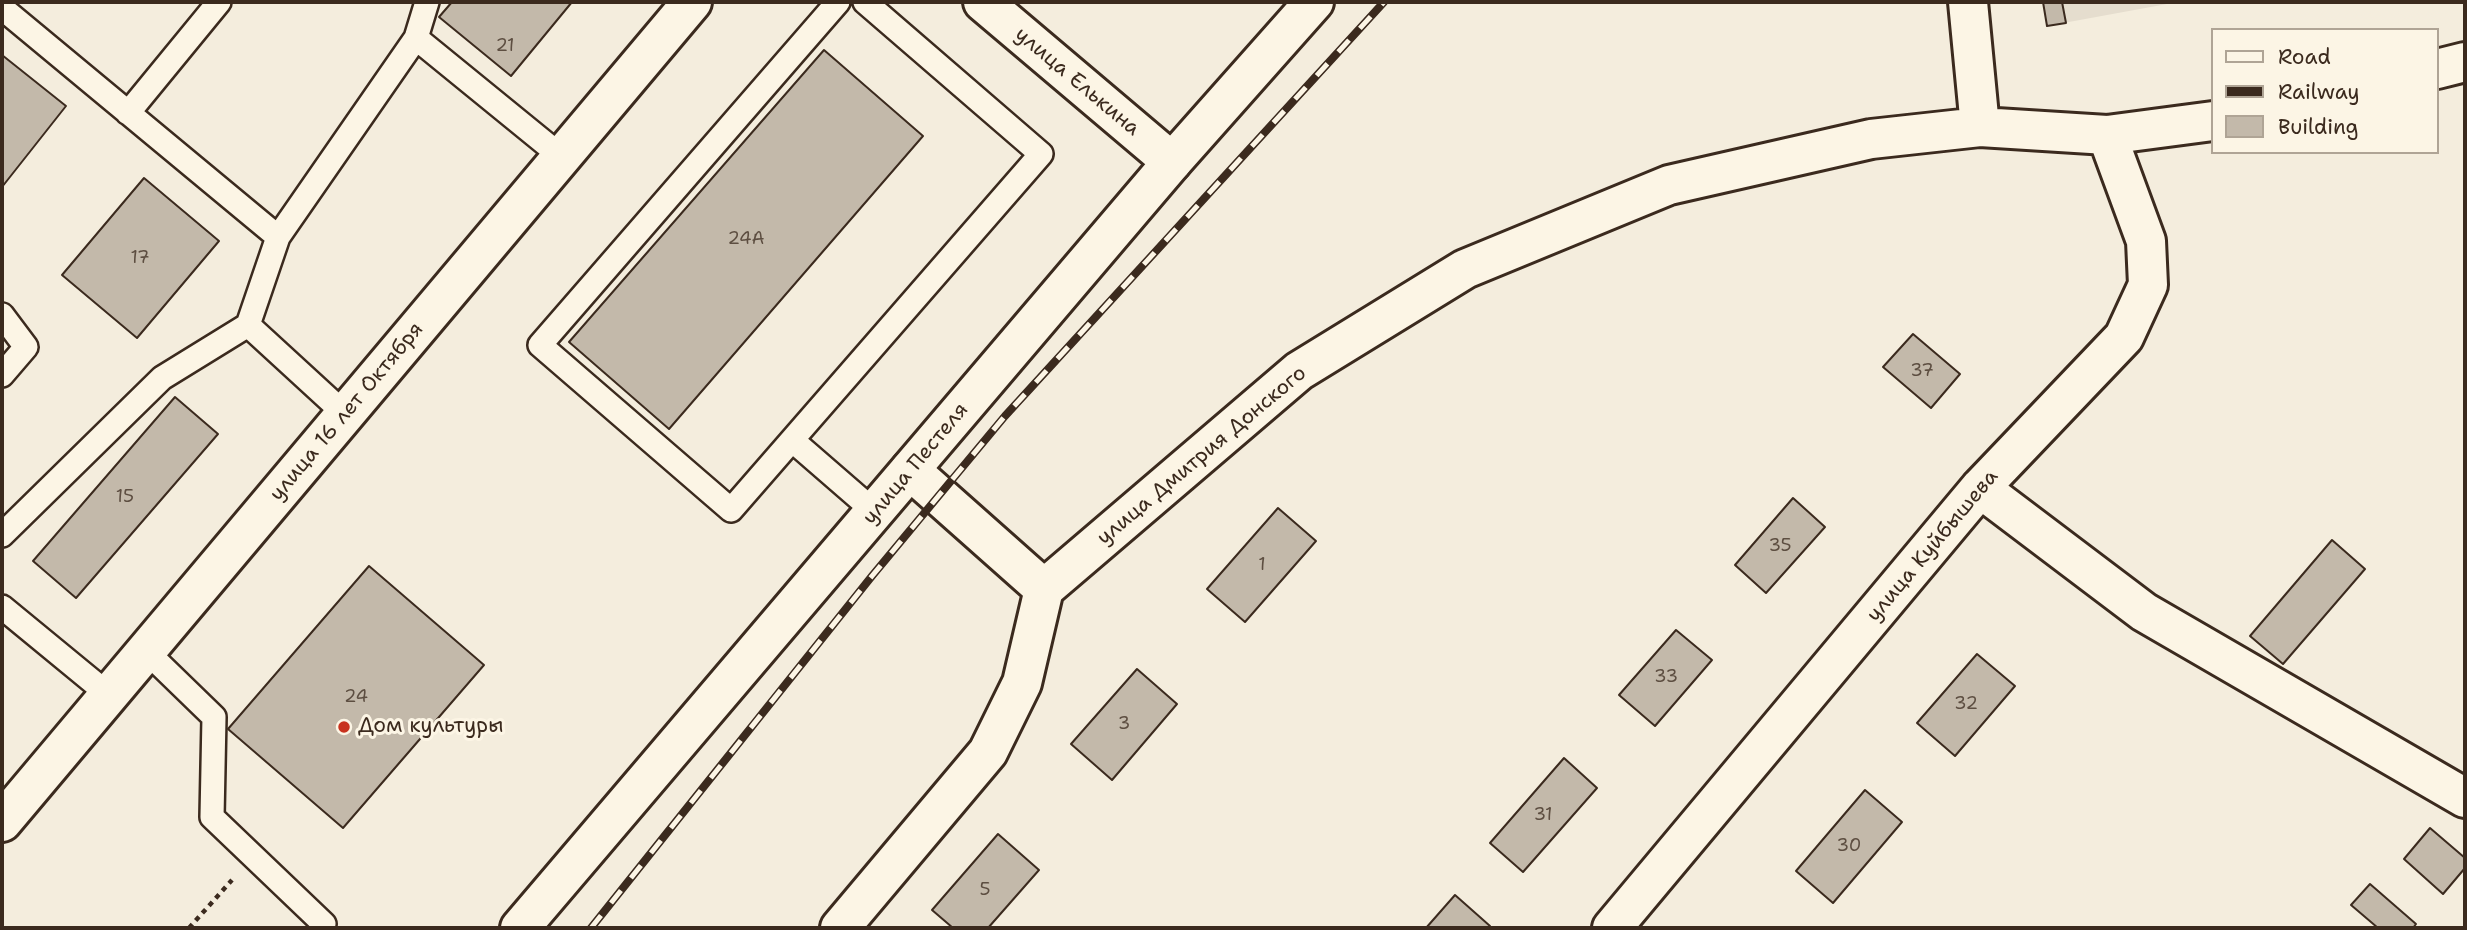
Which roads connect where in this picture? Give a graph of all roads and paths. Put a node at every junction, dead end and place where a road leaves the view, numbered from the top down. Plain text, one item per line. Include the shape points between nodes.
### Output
1 (219, 2) edge
2 (427, 2) edge
3 (838, 2) edge
4 (865, 2) edge
5 (983, 2) edge
6 (1314, 2) edge
7 (1968, 2) edge
8 (680, 6) edge
9 (2, 8) edge
10 (416, 38) junction
11 (2465, 62) edge
12 (2439, 68) edge
13 (128, 113) junction
14 (2212, 121) edge
15 (1980, 127) junction
16 (2107, 135) junction
17 (562, 157) junction
18 (1171, 162) junction
19 (278, 237) junction
20 (2, 315) edge
21 (248, 324) junction
22 (2, 375) edge
23 (345, 414) junction
24 (792, 440) junction
25 (910, 470) junction
26 (1980, 488) junction
27 (875, 512) junction
28 (2, 536) edge
29 (1044, 589) junction
30 (2, 607) edge
31 (146, 651) junction
32 (109, 695) junction
33 (2465, 798) edge
34 (2, 822) edge
35 (253, 856) junction
36 (324, 924) dead end
37 (189, 928) edge
38 (520, 928) edge
39 (840, 928) edge
40 (1612, 928) edge

1 - 13 lane
2 - 10 lane
3 - 24 lane via 540,345 732,510
4 - 24 lane via 1041,154
5 - 18 street, улица Елькина
6 - 18 street, улица Пестеля
7 - 15 street
8 - 17 street, улица 16 лет Октября
9 - 13 lane
10 - 17 lane
10 - 19 lane
11 - 12 street
13 - 19 lane
14 - 16 street, улица Дмитрия Донского
15 - 16 street, улица Дмитрия Донского
15 - 29 street, улица Дмитрия Донского via 1871,139 1669,186 1465,269 1299,371
16 - 26 street, улица Куйбышева via 2146,241 2148,285 2124,337
17 - 23 street, улица 16 лет Октября
18 - 25 street, улица Пестеля
19 - 21 lane
20 - 22 lane via 26,347
21 - 23 lane
21 - 28 lane via 162,378
23 - 31 street, улица 16 лет Октября
24 - 27 lane
25 - 27 street, улица Пестеля
25 - 29 street
26 - 33 street via 2144,612
26 - 40 street, улица Куйбышева
27 - 38 street, улица Пестеля
29 - 39 street via 1022,683 988,752
30 - 32 lane
31 - 32 street, улица 16 лет Октября
31 - 35 lane via 214,717 212,817
32 - 34 street, улица 16 лет Октября
35 - 36 lane
35 - 37 path

